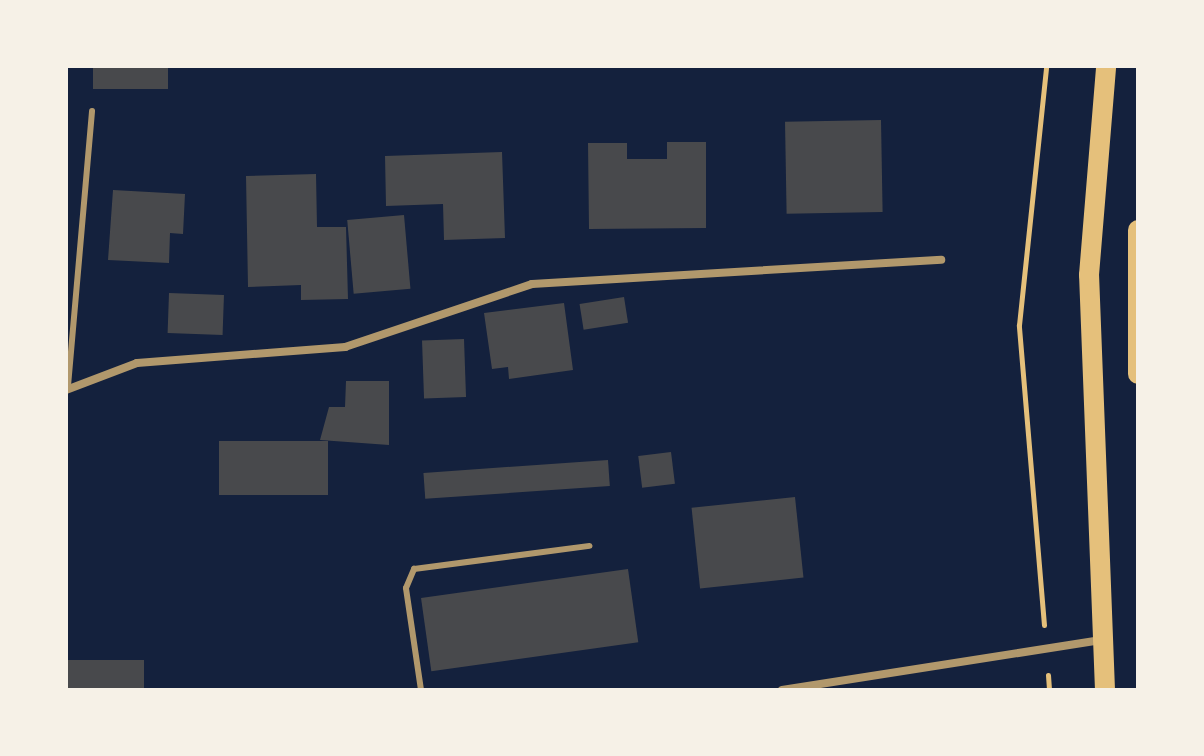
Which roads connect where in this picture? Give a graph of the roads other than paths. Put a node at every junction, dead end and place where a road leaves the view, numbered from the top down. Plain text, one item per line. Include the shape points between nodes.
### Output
1 (1106, 66) edge
2 (92, 111) dead end
3 (1138, 230) edge
4 (941, 260) dead end
5 (1138, 374) edge
6 (67, 388) edge
7 (589, 546) dead end
8 (1102, 640) junction
9 (421, 690) edge
10 (782, 690) edge
11 (1105, 690) edge

1 - 8 main road via 1089,275
2 - 6 lane
3 - 5 main road
4 - 6 street via 532,284 345,347 137,363
7 - 9 lane via 414,569 406,588
8 - 10 street
8 - 11 main road

